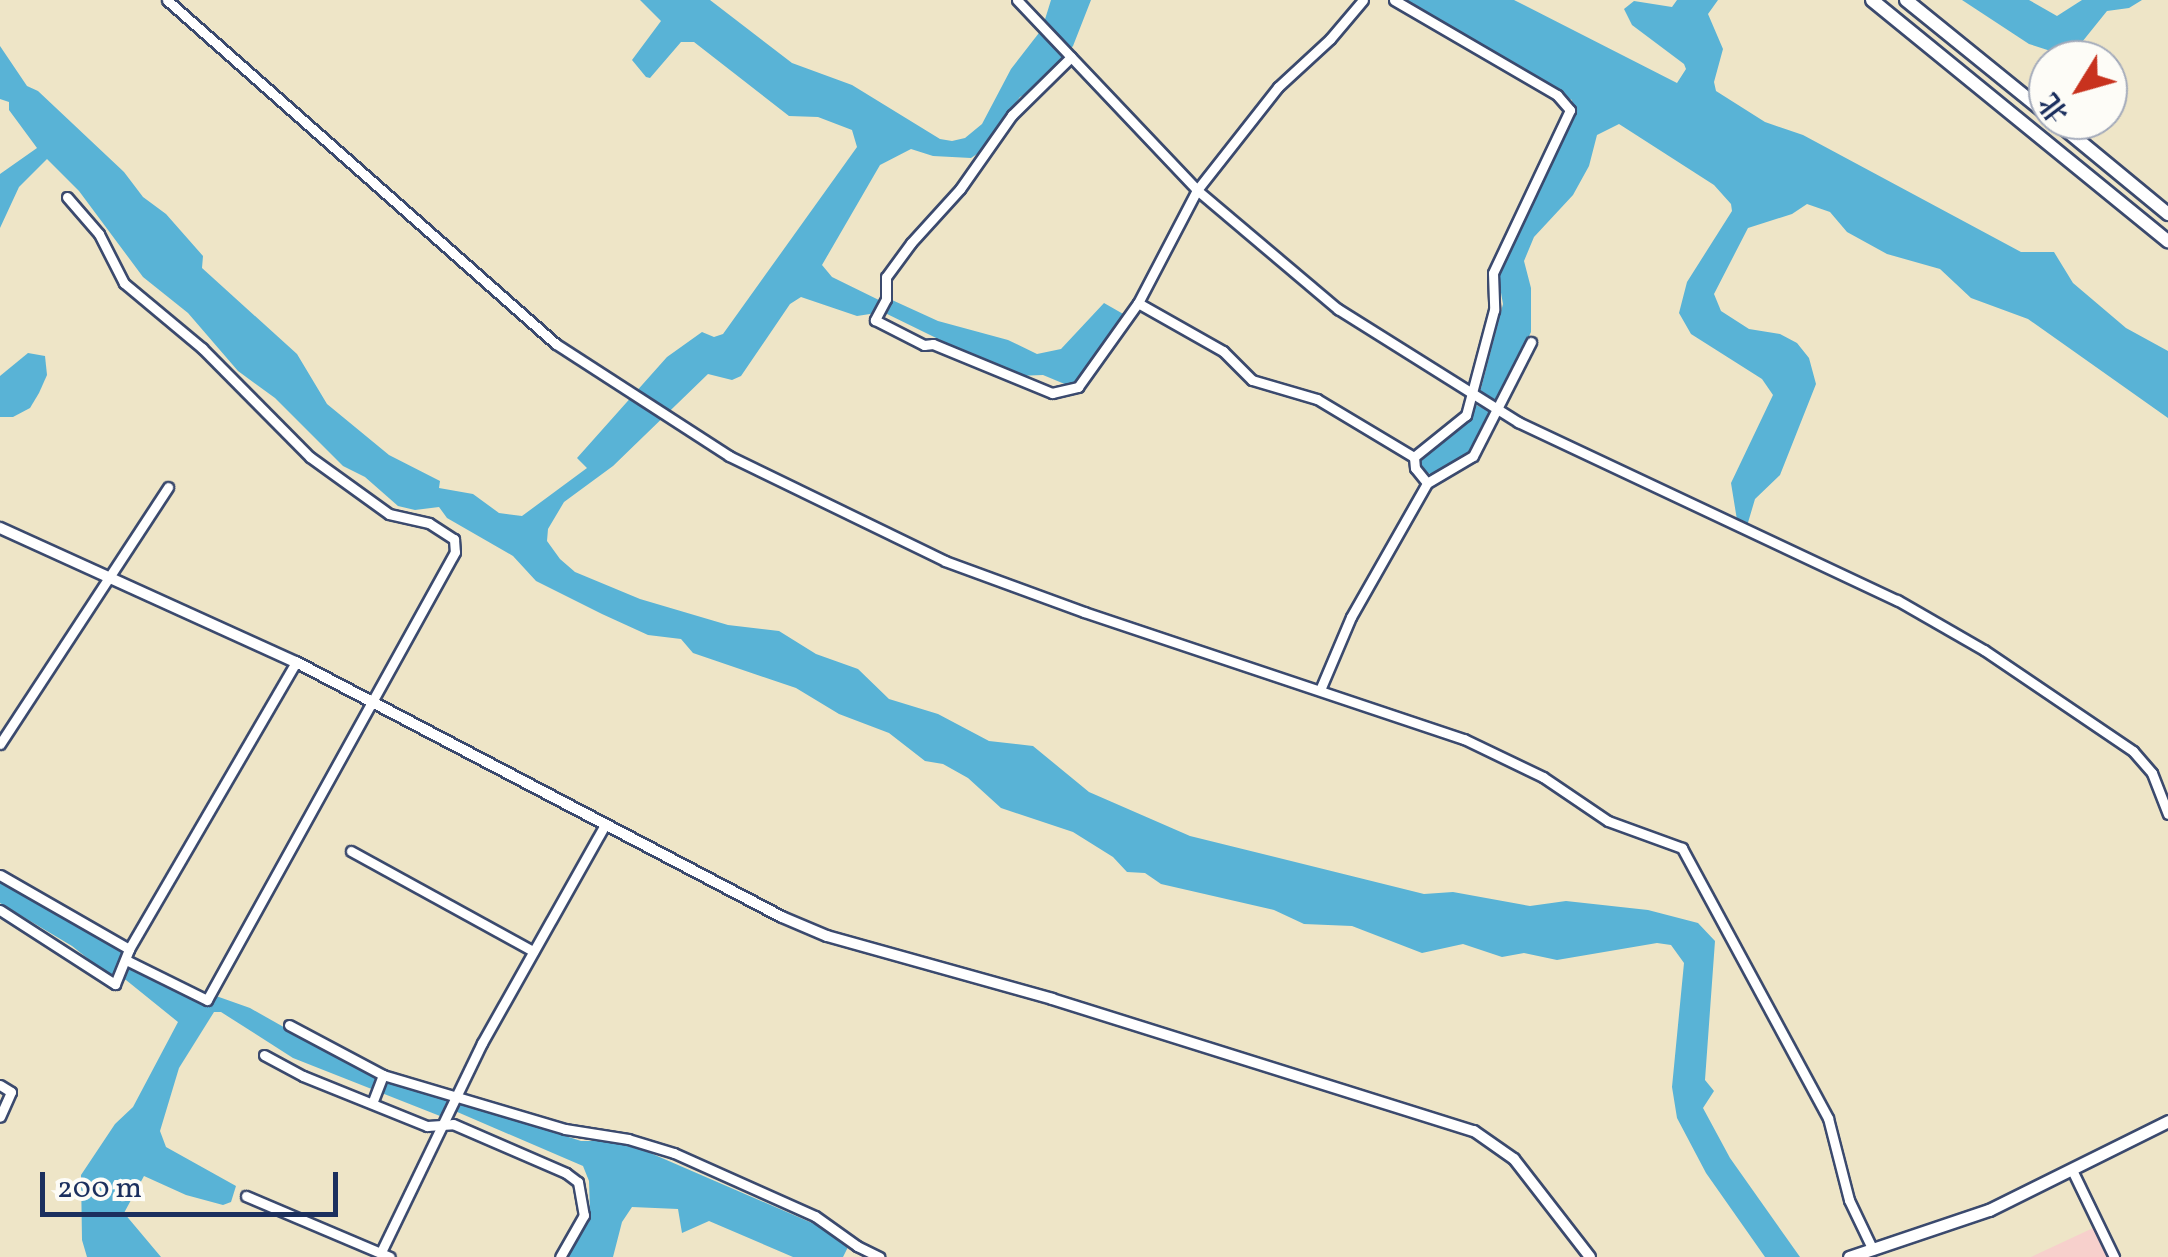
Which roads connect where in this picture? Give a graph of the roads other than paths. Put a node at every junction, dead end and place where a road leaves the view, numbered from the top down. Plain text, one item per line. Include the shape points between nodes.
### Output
1 (166, 0) edge
2 (1016, 0) edge
3 (1363, 0) edge
4 (1394, 0) edge
5 (1872, 0) edge
6 (1906, 0) edge
7 (1070, 56) junction
8 (2028, 99) edge
9 (2078, 140) edge
10 (1197, 190) junction
11 (68, 197) dead end
12 (2168, 214) edge
13 (2168, 241) edge
14 (1138, 303) junction
15 (1531, 342) dead end
16 (1471, 396) junction
17 (1500, 410) junction
18 (1414, 457) junction
19 (1427, 483) junction
20 (168, 488) dead end
21 (0, 528) edge
22 (110, 578) junction
23 (296, 662) junction
24 (1320, 690) junction
25 (374, 701) junction
26 (0, 744) edge
27 (2168, 814) edge
28 (605, 825) junction
29 (351, 851) dead end
30 (0, 875) edge
31 (0, 910) edge
32 (129, 949) junction
33 (533, 951) junction
34 (128, 961) junction
35 (289, 1025) dead end
36 (264, 1055) dead end
37 (384, 1075) junction
38 (0, 1086) edge
39 (456, 1096) junction
40 (373, 1101) junction
41 (0, 1118) edge
42 (2168, 1121) edge
43 (440, 1124) junction
44 (2072, 1170) junction
45 (246, 1196) dead end
46 (1873, 1250) junction
47 (385, 1254) edge
48 (560, 1257) edge
49 (880, 1257) edge
50 (1590, 1257) edge
51 (1849, 1257) edge
52 (2114, 1257) edge

1 - 24 street via 539,330 622,391 730,456 946,560
2 - 7 street
3 - 10 street via 1278,86
4 - 16 street via 1570,110 1493,273 1494,310
5 - 13 main road
6 - 8 main road
7 - 10 street
7 - 14 street via 1012,115 911,242 886,278 886,299 875,320 924,345 1058,393 1078,387
9 - 12 main road
10 - 14 street
10 - 16 street via 1322,296
11 - 25 street via 99,234 124,283 202,348 310,457 389,514 454,538 454,552
14 - 18 street via 1223,350 1252,380 1317,399
15 - 17 street
16 - 17 street
16 - 18 street via 1460,424 1426,442
17 - 19 street via 1468,461
17 - 27 street via 1954,632 2133,751 2152,773
18 - 19 street
19 - 24 street
20 - 22 street
21 - 22 street
22 - 23 street
22 - 26 street
23 - 25 street
23 - 32 street
24 - 46 street via 1485,748 1543,777 1608,822 1686,852 1828,1118 1849,1200
25 - 28 street
25 - 34 street via 208,1000
28 - 33 street
28 - 50 street via 826,936 1474,1131 1514,1159
29 - 33 street
30 - 32 street
31 - 34 street via 115,984
32 - 34 street
33 - 39 street
35 - 37 street
36 - 40 street
37 - 39 street
37 - 40 street
38 - 41 street via 12,1092
39 - 43 street
39 - 49 street via 674,1153 815,1216
40 - 43 street via 427,1126
42 - 44 main road
43 - 47 street
43 - 48 street via 453,1124 578,1182 584,1216
44 - 46 main road via 1972,1217
44 - 52 street
45 - 47 street
46 - 51 main road

